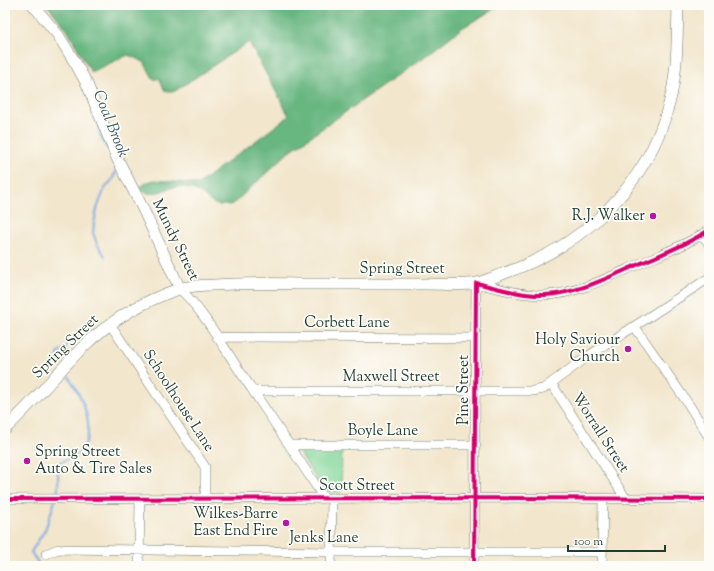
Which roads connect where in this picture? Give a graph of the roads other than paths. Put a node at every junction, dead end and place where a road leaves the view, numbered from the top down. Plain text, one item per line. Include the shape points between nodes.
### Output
1 (33, 5) edge
2 (678, 5) edge
3 (706, 232) edge
4 (709, 244) edge
5 (709, 278) edge
6 (476, 283) junction
7 (180, 289) junction
8 (110, 324) junction
9 (635, 327) junction
10 (217, 337) junction
11 (476, 338) junction
12 (551, 383) junction
13 (475, 390) junction
14 (253, 391) junction
15 (706, 426) edge
16 (5, 429) edge
17 (709, 437) edge
18 (290, 445) junction
19 (476, 445) junction
20 (205, 498) junction
21 (328, 498) junction
22 (475, 498) junction
23 (5, 499) edge
24 (140, 499) junction
25 (603, 499) junction
26 (626, 499) junction
27 (709, 499) edge
28 (139, 550) junction
29 (332, 552) junction
30 (474, 552) junction
31 (602, 552) junction
32 (46, 554) dead end
33 (139, 566) edge
34 (332, 566) edge
35 (474, 566) edge
36 (602, 566) edge

1 - 7 main road, Mundy Street via 58,35 87,84 117,158
2 - 6 main road, Spring Street via 674,82 669,104 643,166 613,205 592,225 556,251 520,268
3 - 4 street
3 - 6 street via 674,249 570,291 544,295
5 - 9 street, Maxwell Street
6 - 7 main road, Spring Street via 229,283
6 - 11 street, Pine Street
7 - 8 main road, Spring Street via 141,305
7 - 10 street, Mundy Street
8 - 16 main road, Spring Street via 84,346
8 - 20 street, Schoolhouse Lane via 205,467
9 - 12 street, Maxwell Street
9 - 15 street
10 - 11 street, Corbett Lane
10 - 14 street, Mundy Street
11 - 13 street, Pine Street
12 - 13 street, Maxwell Street via 533,391
12 - 26 street, Worrall Street
13 - 14 street, Maxwell Street
13 - 19 street, Pine Street
14 - 18 street, Mundy Street
15 - 17 street
18 - 19 street, Boyle Lane
18 - 21 street, Mundy Street
19 - 22 street, Pine Street
20 - 21 street, Scott Street
20 - 24 street, Scott Street
21 - 22 street, Scott Street
21 - 29 street
22 - 25 street, Scott Street
22 - 30 street, Pine Street
23 - 24 street, Scott Street
24 - 28 street
25 - 26 street, Scott Street
25 - 31 street
26 - 27 street, Scott Street
28 - 29 street, Jenks Lane
28 - 32 street, Jenks Lane via 58,549
28 - 33 street
29 - 30 street, Jenks Lane
29 - 34 street
30 - 31 street, Jenks Lane
30 - 35 street, Pine Street
31 - 36 street

